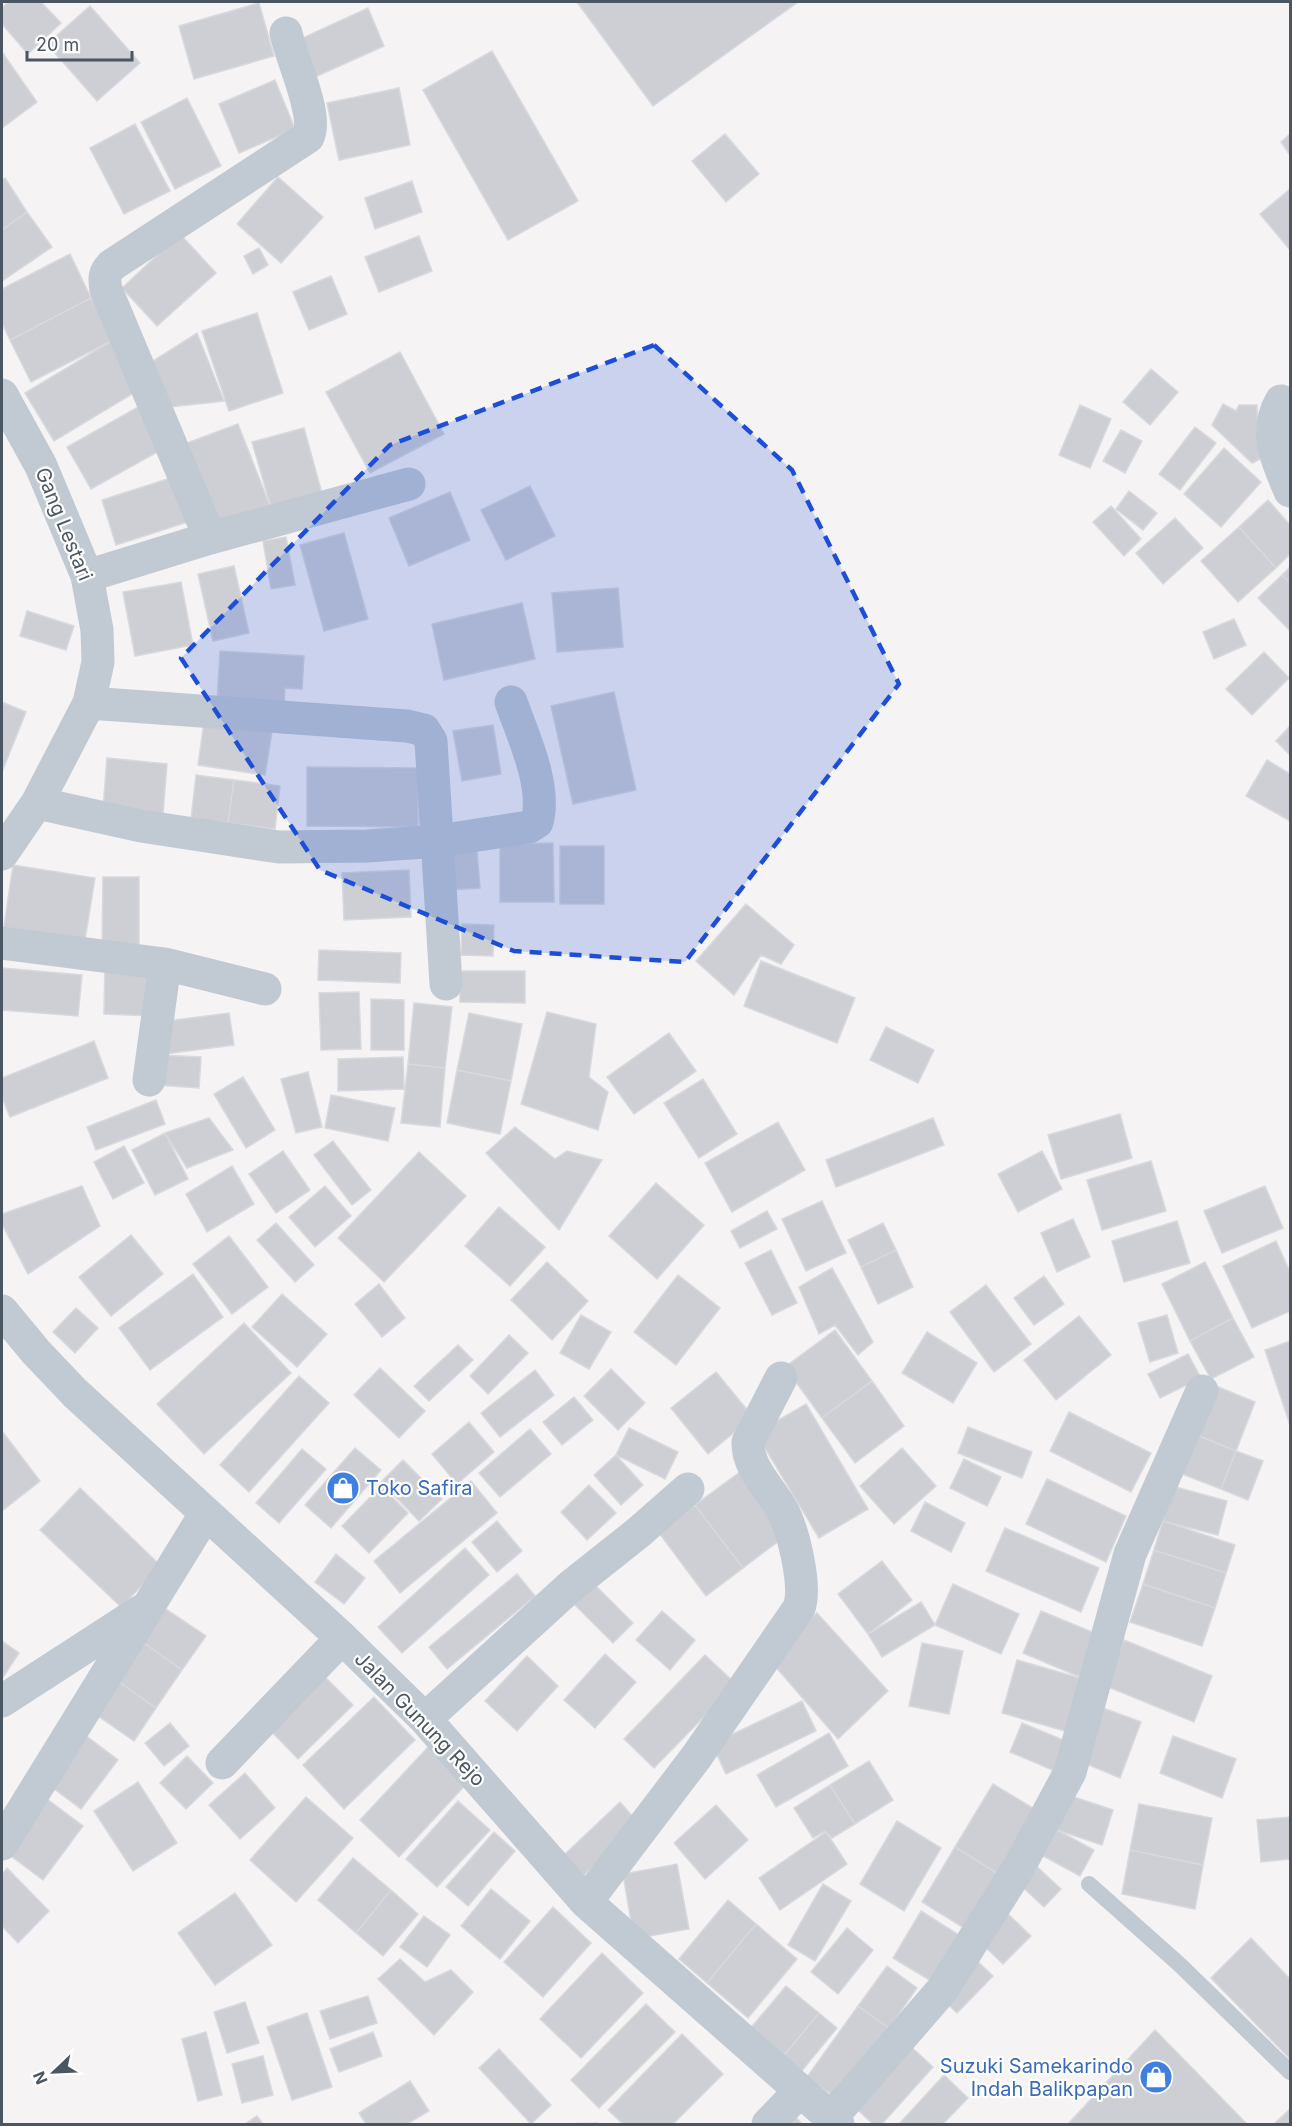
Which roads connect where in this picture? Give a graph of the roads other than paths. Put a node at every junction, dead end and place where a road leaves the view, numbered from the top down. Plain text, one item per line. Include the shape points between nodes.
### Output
1 (286, 33) dead end
2 (2, 395) edge
3 (1286, 397) edge
4 (410, 484) dead end
5 (1290, 491) edge
6 (210, 538) junction
7 (87, 576) junction
8 (511, 702) dead end
9 (89, 703) junction
10 (37, 803) junction
11 (439, 841) junction
12 (2, 854) edge
13 (2, 943) edge
14 (165, 964) junction
15 (446, 984) dead end
16 (265, 989) dead end
17 (149, 1080) dead end
18 (2, 1311) edge
19 (781, 1378) dead end
20 (1202, 1390) dead end
21 (688, 1489) dead end
22 (206, 1514) junction
23 (150, 1605) junction
24 (342, 1638) junction
25 (2, 1701) edge
26 (426, 1719) junction
27 (222, 1763) dead end
28 (2, 1844) edge
29 (1089, 1884) dead end
30 (585, 1902) junction
31 (1290, 2072) edge
32 (799, 2092) junction
33 (835, 2121) edge
34 (768, 2124) edge

1 - 6 street via 312,120 308,137 112,265 104,279
2 - 7 street, Gang Lestari via 41,466
3 - 5 street via 1274,414 1271,432
4 - 6 street
6 - 7 street
7 - 9 street, Gang Lestari via 97,630 98,662
8 - 11 street via 535,770 537,822 529,827
9 - 10 street, Gang Lestari
9 - 11 street via 424,730 431,741
10 - 11 street via 141,826 279,847
10 - 12 street, Gang Lestari
11 - 15 street
13 - 14 street
14 - 16 street
14 - 17 street
18 - 22 street, Jalan Gunung Rejo via 75,1393
19 - 30 street via 747,1451 788,1523 803,1589 800,1608 697,1756
20 - 33 street via 1130,1554 1070,1773 1019,1867 942,1990
21 - 26 street via 571,1586
22 - 23 street
22 - 24 street, Jalan Gunung Rejo
23 - 25 street
23 - 28 street
24 - 26 street, Jalan Gunung Rejo
24 - 27 street
26 - 30 street, Jalan Gunung Rejo
29 - 31 lane via 1179,1964
30 - 32 street, Jalan Gunung Rejo
32 - 33 street, Jalan Gunung Rejo
32 - 34 street

